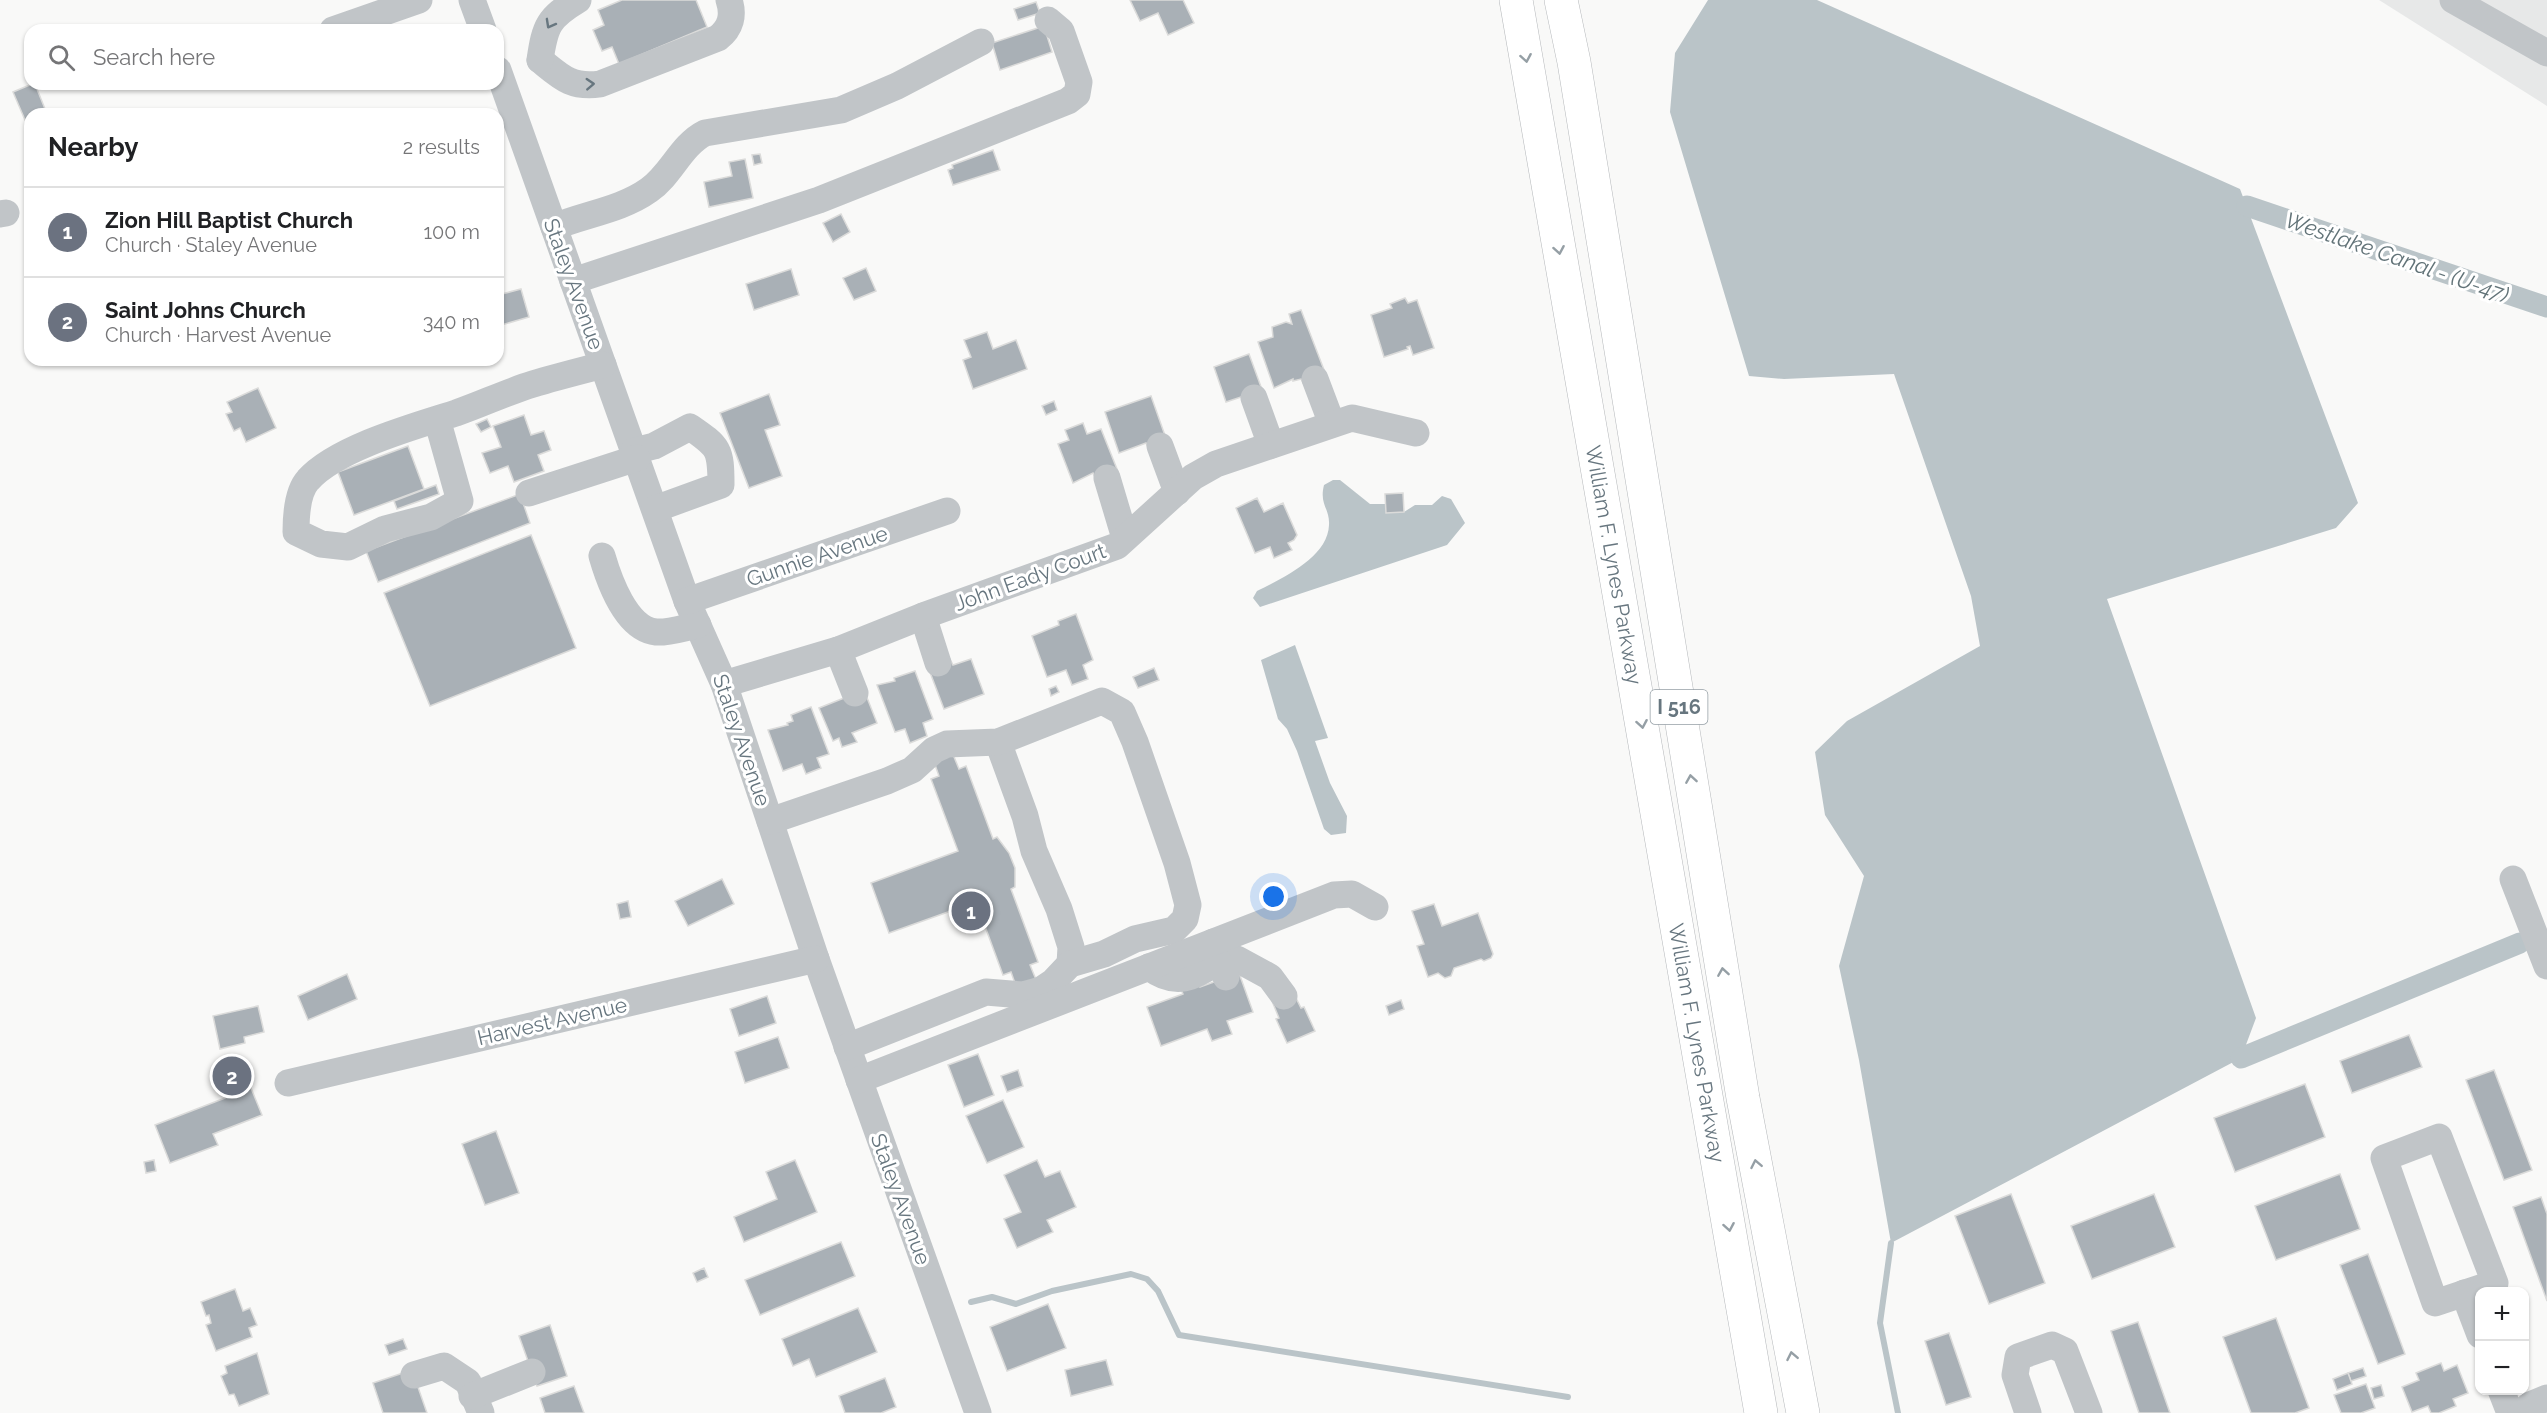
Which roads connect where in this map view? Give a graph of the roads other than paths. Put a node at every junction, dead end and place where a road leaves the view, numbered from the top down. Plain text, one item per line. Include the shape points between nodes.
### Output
1 (419, 0) edge
2 (472, 0) edge
3 (578, 0) edge
4 (729, 0) edge
5 (1516, 0) edge
6 (1561, 0) edge
7 (2453, 0) edge
8 (1048, 20) dead end
9 (381, 22) edge
10 (481, 24) edge
11 (981, 42) dead end
12 (2547, 53) edge
13 (540, 60) junction
14 (504, 71) edge
15 (504, 87) edge
16 (554, 227) junction
17 (573, 281) junction
18 (603, 365) junction
19 (1315, 379) dead end
20 (1254, 398) dead end
21 (437, 419) junction
22 (1332, 424) junction
23 (1416, 434) dead end
24 (1271, 445) junction
25 (1160, 446) dead end
26 (635, 454) junction
27 (1107, 478) dead end
28 (1177, 492) junction
29 (529, 494) dead end
30 (655, 509) junction
31 (947, 511) dead end
32 (1125, 538) junction
33 (602, 555) dead end
34 (692, 613) junction
35 (923, 616) junction
36 (838, 650) junction
37 (938, 663) dead end
38 (724, 684) junction
39 (855, 693) dead end
40 (998, 742) junction
41 (770, 821) junction
42 (2513, 879) dead end
43 (1375, 907) dead end
44 (816, 959) junction
45 (1219, 960) junction
46 (1070, 964) junction
47 (2547, 966) edge
48 (1284, 996) dead end
49 (847, 1047) junction
50 (858, 1080) junction
51 (288, 1083) dead end
52 (2464, 1293) junction
53 (2475, 1322) edge
54 (532, 1372) dead end
55 (414, 1376) dead end
56 (2503, 1395) edge
57 (474, 1397) edge
58 (2547, 1398) edge
59 (978, 1413) edge
60 (1761, 1413) edge
61 (1803, 1413) edge
62 (2028, 1413) edge
63 (2089, 1413) edge
64 (2510, 1413) edge
65 (2521, 1413) edge

1 - 9 street
2 - 10 street
3 -> 13 street via 554,16 546,27
13 -> 4 street via 574,84 600,84 718,38 731,23
5 -> 60 highway, William F. Lynes Parkway / I 516
61 -> 6 highway, William F. Lynes Parkway / I 516 via 1743,1098
7 - 12 street
8 - 17 street via 1060,31 1079,82 1077,94 1068,101 819,200
11 - 16 street via 841,110 705,134 694,140 642,195
13 - 14 street
15 - 16 street, Staley Avenue
16 - 17 street, Staley Avenue
17 - 18 street, Staley Avenue
18 - 21 street via 532,384
18 - 26 street, Staley Avenue
19 - 22 street
20 - 24 street
21 - 21 street via 326,464 306,481 296,515 297,532 321,544 348,547 385,529 431,517 460,501
22 - 23 street, John Eady Court via 1352,418
22 - 24 street, John Eady Court
24 - 28 street, John Eady Court via 1216,464
25 - 28 street
26 - 29 street
26 - 30 street, Staley Avenue
26 - 30 street via 690,427 710,441 721,459 721,485
27 - 32 street
28 - 32 street, John Eady Court
30 - 34 street, Staley Avenue
31 - 34 street, Gunnie Avenue
32 - 35 street, John Eady Court via 1117,546
33 - 34 street, Gunnie Avenue via 626,611 640,625 656,632
34 - 38 street, Staley Avenue
35 - 36 street, John Eady Court
35 - 37 street
36 - 38 street, John Eady Court
36 - 39 street
38 - 41 street, Staley Avenue
40 - 41 street via 947,744 912,770 887,781
40 - 46 street via 1034,851 1059,909 1071,947
40 - 46 street via 1102,701 1122,712 1177,864 1188,905 1185,919 1174,930 1135,939
41 - 44 street, Staley Avenue
42 - 47 street
43 - 45 street via 1352,894 1334,896
44 - 49 street, Staley Avenue
44 - 51 street, Harvest Avenue
45 - 48 street via 1237,959 1270,977
45 - 50 street via 1149,967
46 - 49 street via 1041,990 1023,995 986,992
49 - 50 street, Staley Avenue
50 - 59 street, Staley Avenue
52 - 52 street via 2494,1283 2439,1137 2384,1158 2435,1303
52 - 53 street
54 - 57 street
55 - 57 street via 444,1366
56 - 64 street
58 - 65 street
62 - 63 street via 2015,1375 2018,1358 2052,1345 2065,1351

